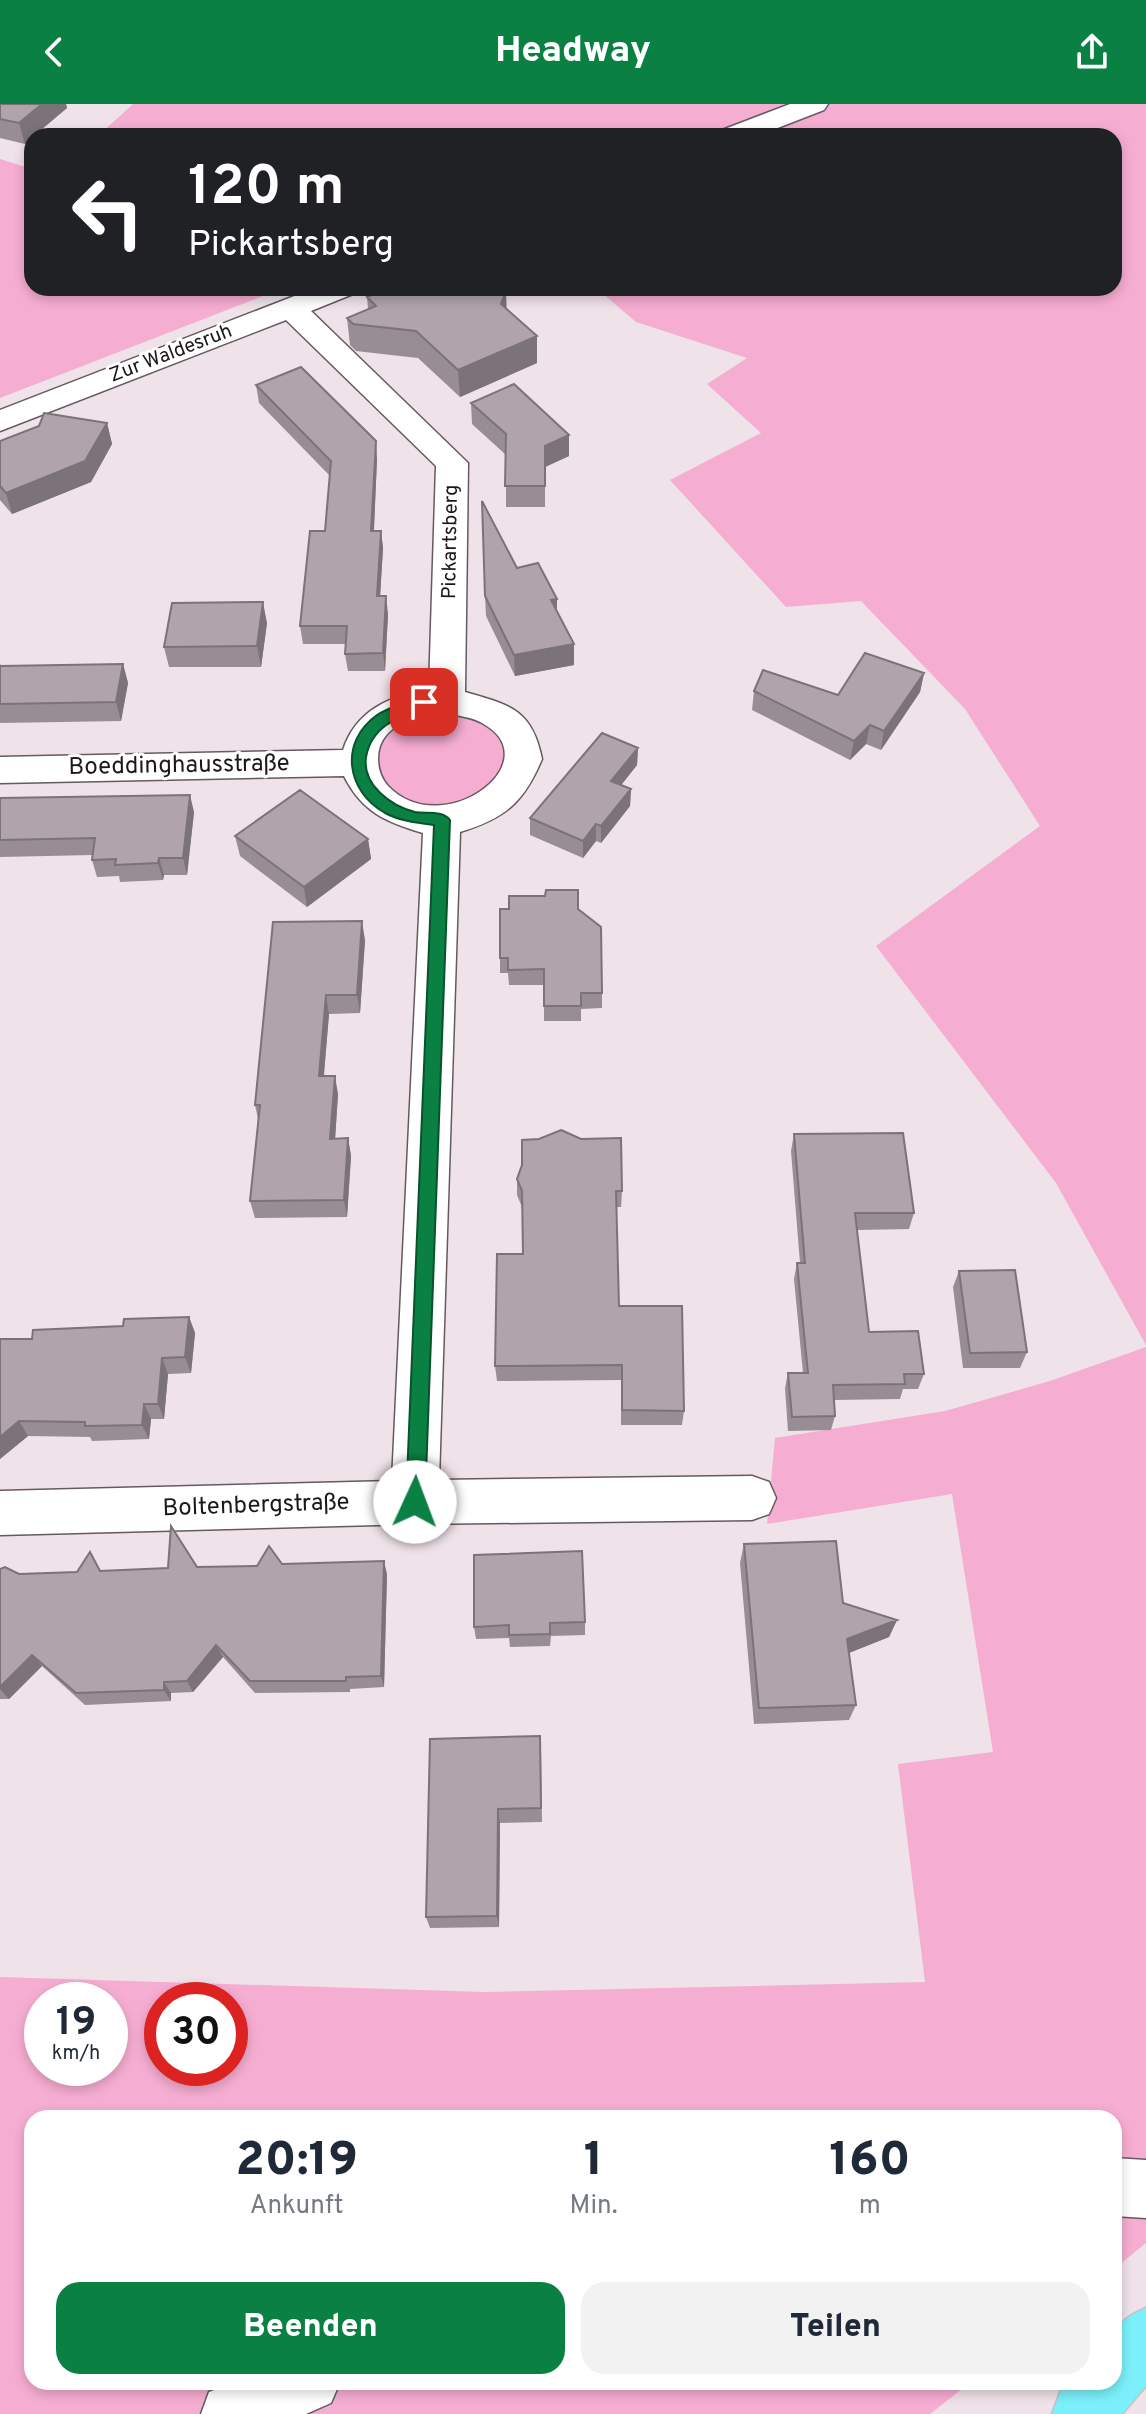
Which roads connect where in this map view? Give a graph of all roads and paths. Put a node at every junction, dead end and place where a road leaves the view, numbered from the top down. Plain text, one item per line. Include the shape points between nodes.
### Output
1 (814, 104) edge
2 (752, 128) edge
3 (322, 296) edge
4 (291, 308) junction
5 (0, 421) edge
6 (447, 700) junction
7 (358, 763) junction
8 (0, 770) edge
9 (442, 820) junction
10 (752, 1498) dead end
11 (415, 1502) junction
12 (0, 1513) edge
13 (1122, 2188) edge
14 (1146, 2189) edge
15 (1146, 2338) edge
16 (1122, 2368) edge
17 (290, 2390) edge
18 (1103, 2390) edge
19 (231, 2414) edge
20 (1082, 2414) edge

1 - 2 street
3 - 4 street, Zur Waldesruh
4 - 5 street, Zur Waldesruh
4 - 6 street, Pickartsberg via 452,463
6 - 7 street via 424,702 384,718 361,746
6 - 9 street via 496,713 523,746 524,766 515,787 496,803
7 - 8 street, Boeddinghausstraße
7 - 9 street via 362,781 392,810
9 - 11 street
10 - 11 street, Boltenbergstraße
11 - 12 street, Boltenbergstraße
13 - 14 street
15 - 16 highway
17 - 19 street
18 - 20 highway

